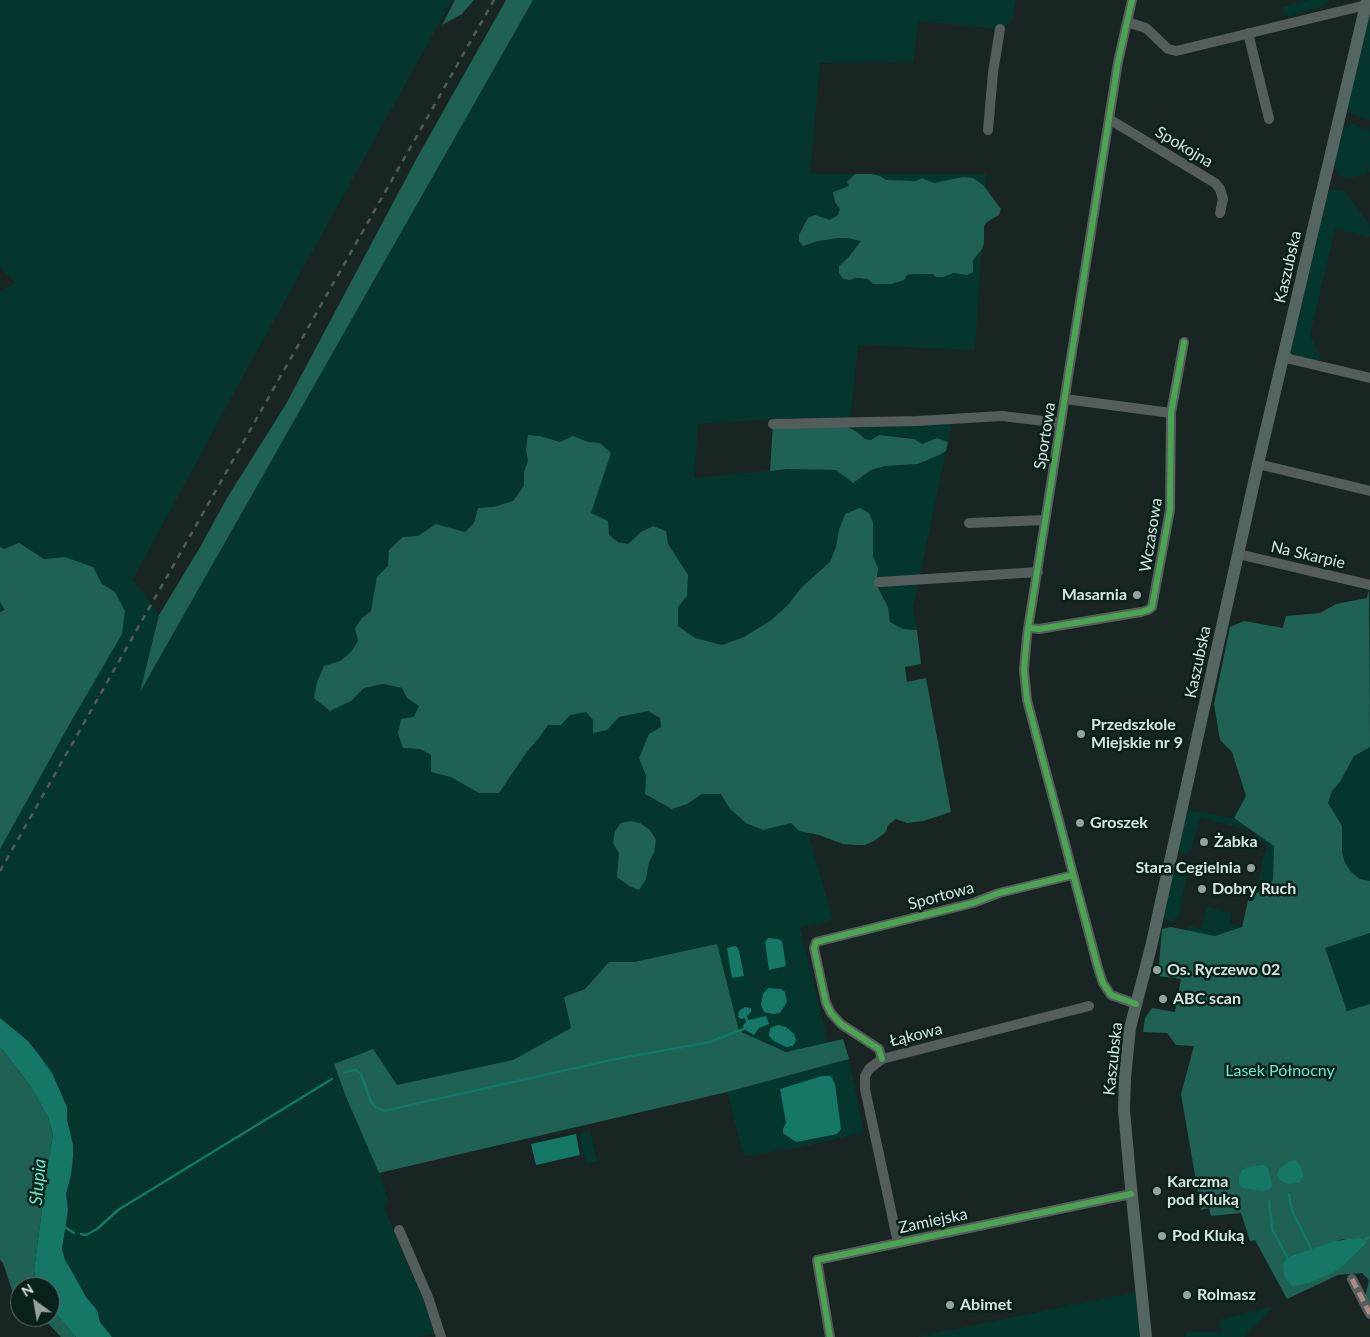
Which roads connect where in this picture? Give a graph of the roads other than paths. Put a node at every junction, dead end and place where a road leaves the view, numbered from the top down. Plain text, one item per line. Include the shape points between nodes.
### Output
1 (1132, 0) edge
2 (1366, 2) edge
3 (1127, 22) junction
4 (1000, 29) dead end
5 (1248, 33) junction
6 (1270, 119) dead end
7 (1109, 120) junction
8 (988, 130) dead end
9 (1220, 213) dead end
10 (1184, 342) dead end
11 (1284, 355) junction
12 (1370, 378) edge
13 (1065, 399) junction
14 (1171, 413) junction
15 (1061, 423) junction
16 (773, 424) dead end
17 (1258, 464) junction
18 (1370, 491) edge
19 (1046, 520) junction
20 (969, 522) dead end
21 (1238, 554) junction
22 (1038, 572) junction
23 (880, 582) dead end
24 (1370, 585) edge
25 (1029, 628) junction
26 (1073, 875) junction
27 (1136, 1004) junction
28 (1089, 1006) dead end
29 (882, 1059) junction
30 (1131, 1194) junction
31 (398, 1230) dead end
32 (898, 1243) junction
33 (1352, 1279) dead end
34 (1370, 1314) edge
35 (441, 1337) edge
36 (830, 1337) edge
37 (1146, 1337) edge

1 - 3 street, Sportowa
2 - 5 street
2 - 11 main road, Kaszubska
3 - 5 street via 1146,28 1172,50
3 - 7 street, Sportowa
4 - 8 street
5 - 6 street
7 - 9 street, Spokojna via 1215,183 1223,198
7 - 13 street, Sportowa
10 - 14 street, Wczasowa
11 - 12 street
11 - 17 main road, Kaszubska
13 - 14 street
13 - 15 street, Sportowa
14 - 25 street, Wczasowa via 1170,510 1152,607 1142,612
15 - 16 street via 1002,416
15 - 19 street, Sportowa
17 - 18 street
17 - 21 main road, Kaszubska
19 - 20 street
19 - 22 street, Sportowa
21 - 24 street, Na Skarpie
21 - 27 main road, Kaszubska
22 - 23 street
22 - 25 street, Sportowa
25 - 26 street, Sportowa via 1024,686
26 - 27 street, Sportowa via 1103,983 1111,995
26 - 29 street, Sportowa via 816,942 814,948 831,1013 841,1024 879,1049
27 - 30 main road, Kaszubska via 1128,1047 1124,1110
28 - 29 street, Łąkowa
29 - 32 street, Łąkowa via 865,1076 865,1089
30 - 32 street, Zamiejska
30 - 37 main road, Kaszubska
31 - 35 street via 428,1297
32 - 36 street, Zamiejska via 817,1260
33 - 34 street

